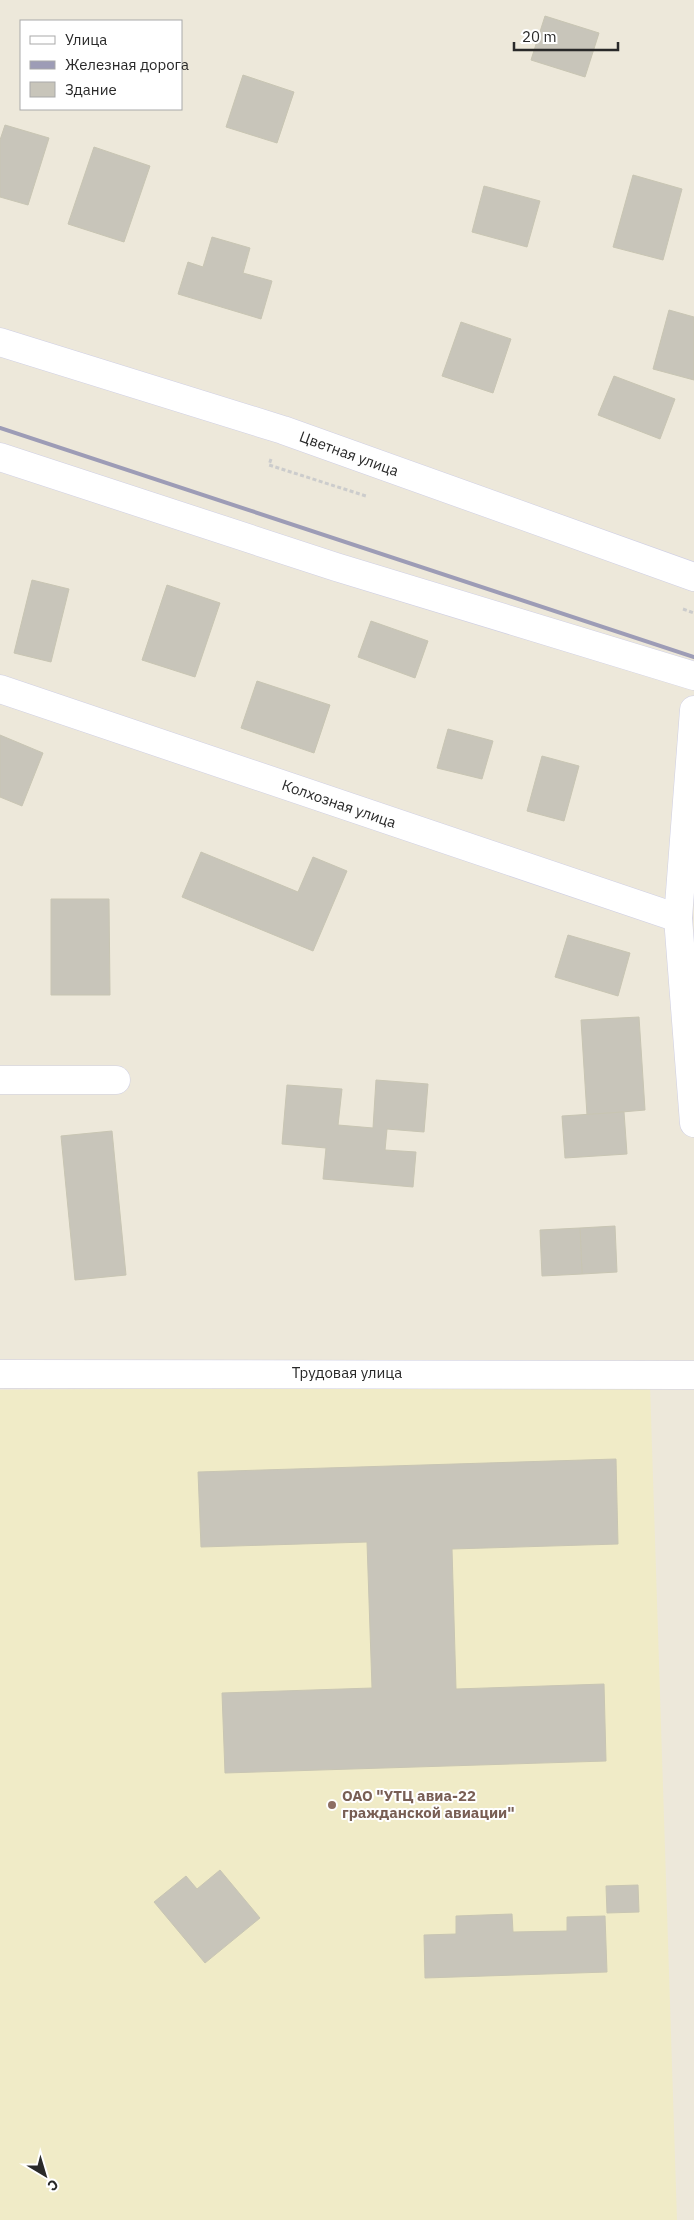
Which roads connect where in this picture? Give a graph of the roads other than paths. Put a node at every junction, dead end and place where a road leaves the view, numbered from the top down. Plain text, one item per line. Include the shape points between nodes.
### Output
1 (0, 342) edge
2 (0, 457) edge
3 (694, 577) edge
4 (694, 676) edge
5 (0, 689) edge
6 (694, 710) edge
7 (678, 918) junction
8 (0, 1080) edge
9 (116, 1080) dead end
10 (694, 1123) edge
11 (0, 1374) edge
12 (694, 1375) edge

1 - 3 street, Цветная улица via 283,430
2 - 4 street via 336,567
5 - 7 street, Колхозная улица
6 - 7 street
7 - 10 street
8 - 9 street
11 - 12 street, Трудовая улица

